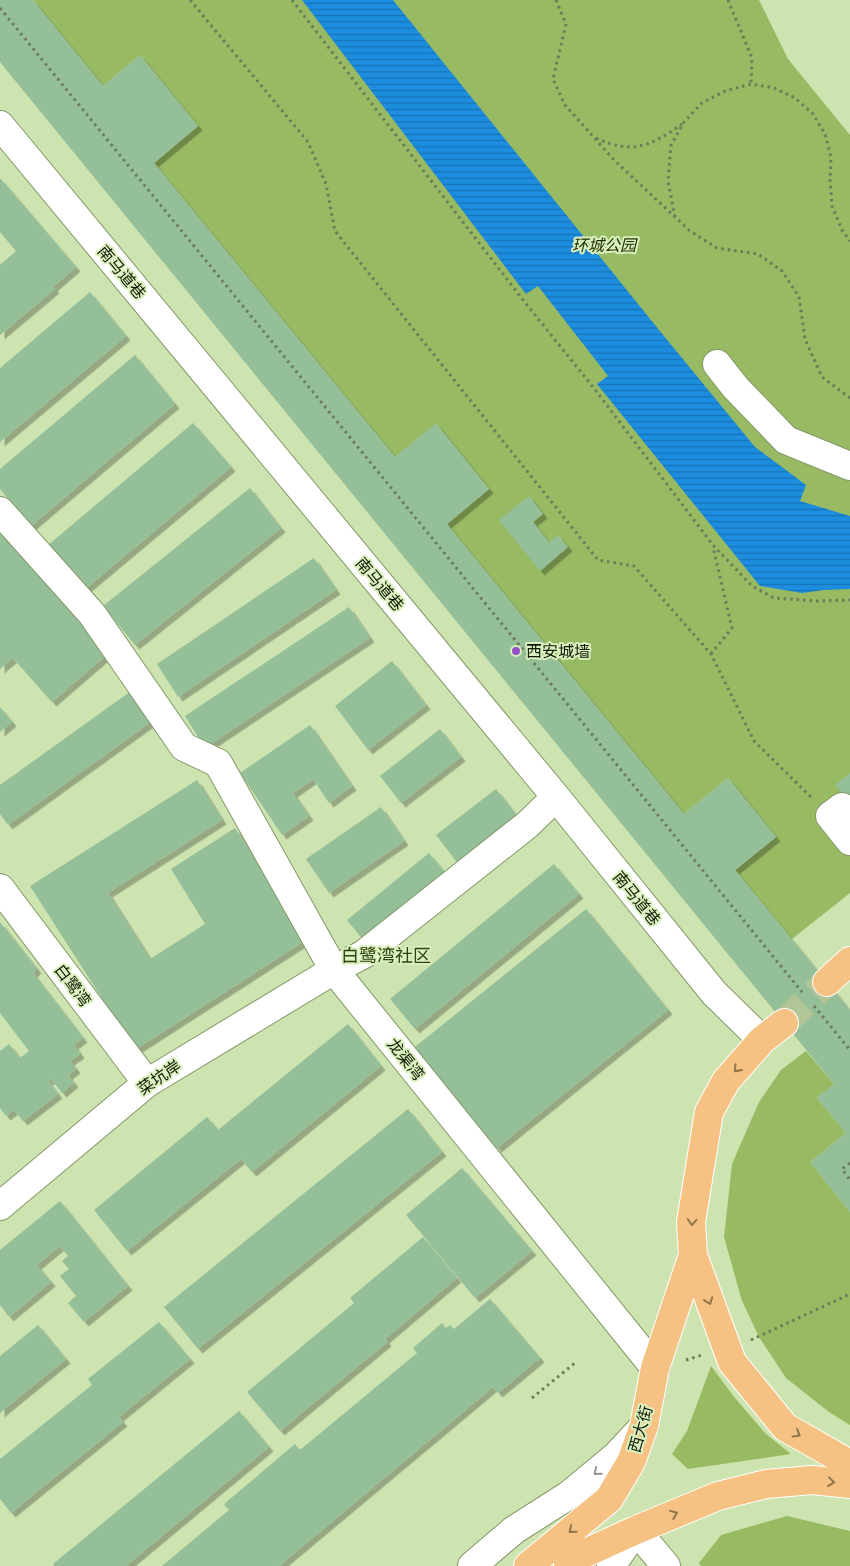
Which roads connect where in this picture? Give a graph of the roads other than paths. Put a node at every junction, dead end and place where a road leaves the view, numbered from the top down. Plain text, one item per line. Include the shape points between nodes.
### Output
1 (0, 125) edge
2 (717, 364) dead end
3 (850, 466) edge
4 (0, 511) edge
5 (556, 797) junction
6 (836, 812) road end
7 (850, 841) edge
8 (0, 888) edge
9 (850, 961) edge
10 (334, 970) junction
11 (815, 994) tunnel mouth
12 (784, 1022) tunnel mouth
13 (762, 1040) junction
14 (147, 1083) junction
15 (0, 1206) edge
16 (693, 1255) junction
17 (654, 1368) junction
18 (644, 1426) junction
19 (850, 1464) edge
20 (850, 1484) edge
21 (636, 1530) junction
22 (472, 1566) edge
23 (528, 1566) edge
24 (568, 1566) edge
25 (610, 1566) edge
26 (666, 1566) edge

1 - 5 street, 南马道巷
2 - 3 street via 786,440
4 - 10 street, 龙渠湾 via 92,614 184,747 218,763
5 - 10 street via 527,826 364,954
5 - 13 street, 南马道巷 via 714,993
6 - 7 street
8 - 14 street, 白鹭湾
9 - 11 main road
10 - 14 street, 菜坑岸
10 - 17 street, 龙渠湾
12 - 13 main road
13 -> 16 main road via 726,1080 709,1112 691,1222
14 - 15 street, 菜坑岸
16 - 17 main road, 西大街
16 -> 19 main road via 732,1362 785,1427
17 - 18 main road, 西大街
18 -> 22 street via 616,1456 570,1495 514,1530
18 -> 23 main road, 西大街 via 631,1462 609,1499
21 -> 20 main road via 718,1496 766,1484 812,1480
21 - 24 main road via 579,1556
21 - 25 street
21 - 26 street

